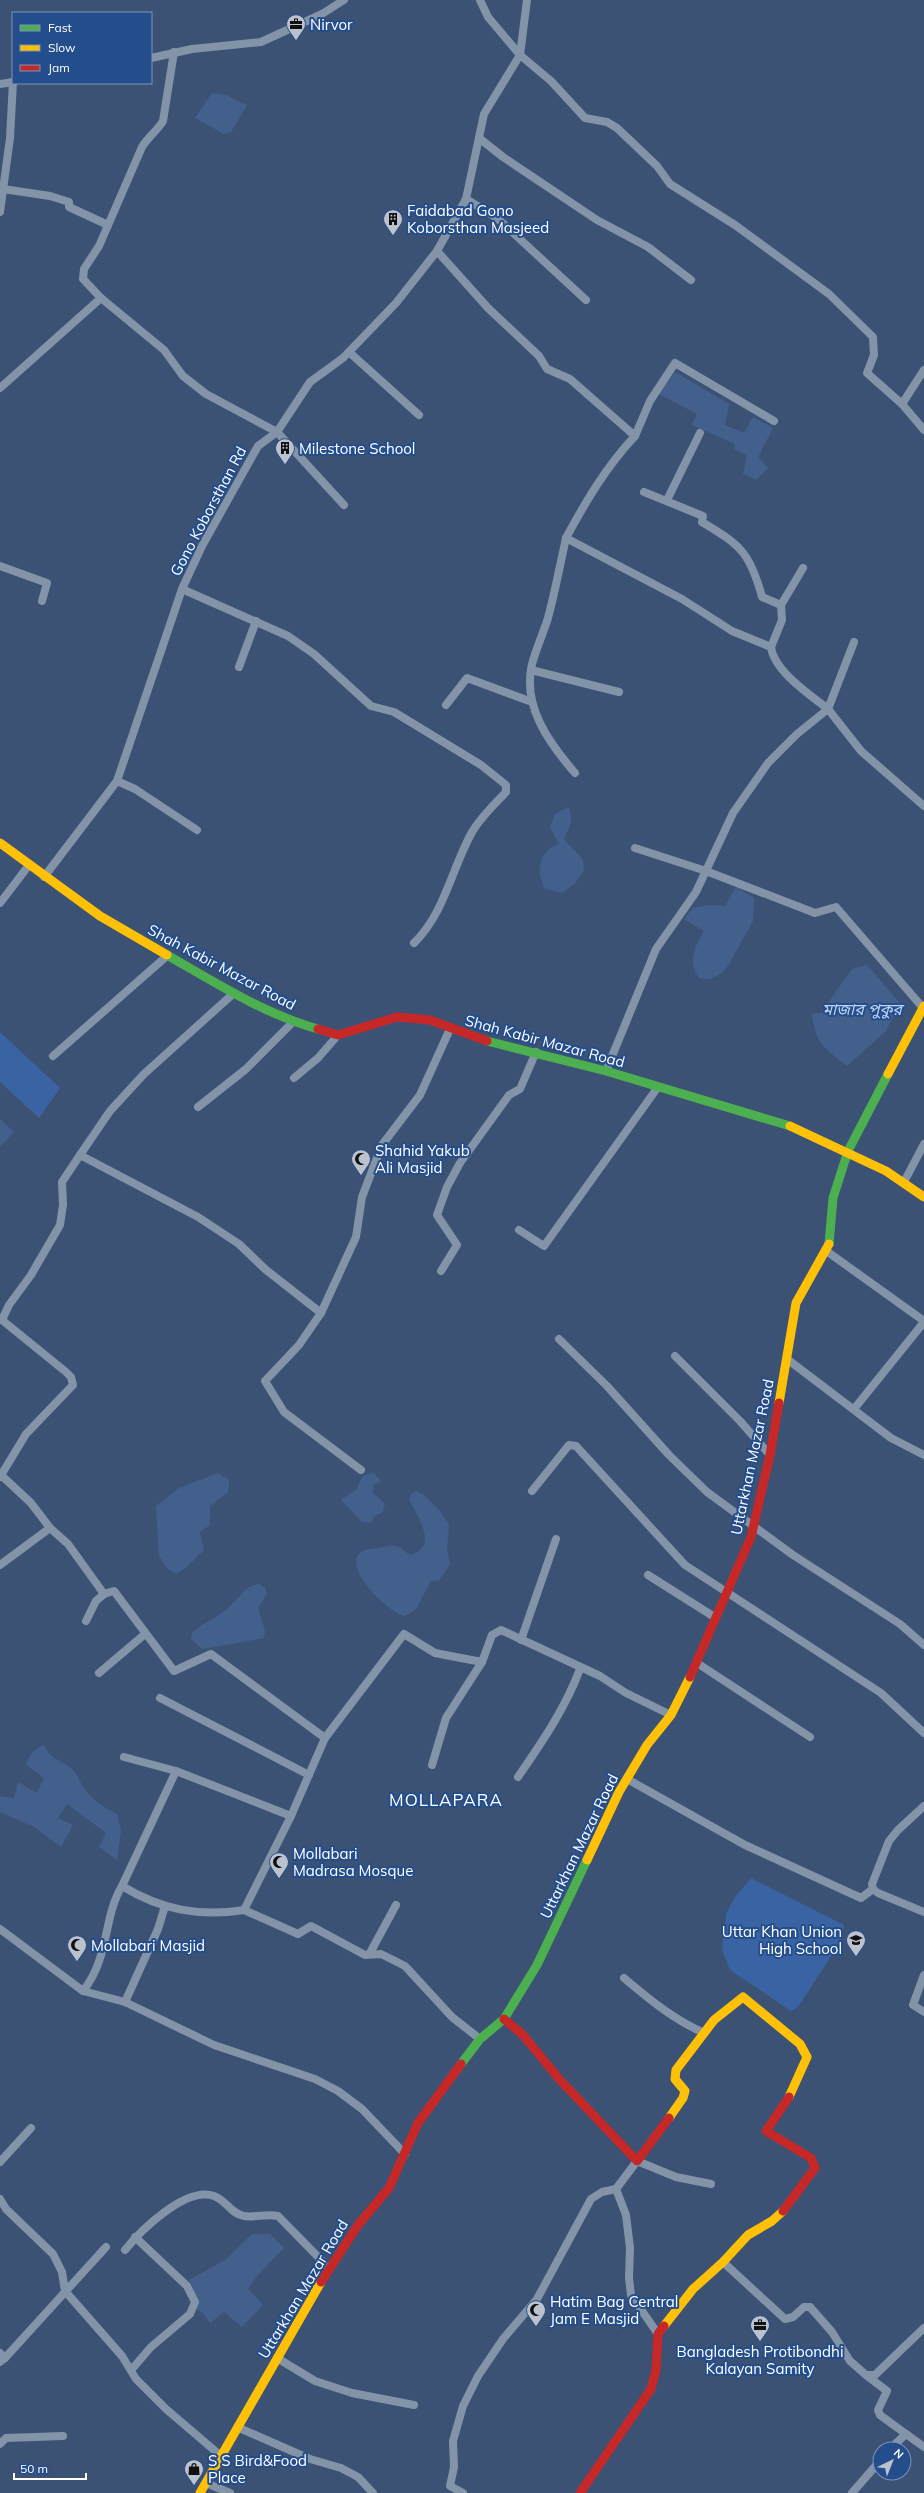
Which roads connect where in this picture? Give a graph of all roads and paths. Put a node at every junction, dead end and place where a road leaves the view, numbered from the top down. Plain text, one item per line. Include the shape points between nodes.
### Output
1 (344, 0) edge
2 (480, 0) edge
3 (528, 0) edge
4 (174, 52) junction
5 (520, 55) junction
6 (152, 58) edge
7 (12, 82) edge
8 (0, 84) edge
9 (13, 84) edge
10 (479, 138) junction
11 (3, 189) junction
12 (466, 199) junction
13 (0, 212) edge
14 (108, 225) junction
15 (437, 251) junction
16 (691, 280) dead end
17 (101, 298) junction
18 (586, 300) dead end
19 (349, 352) junction
20 (924, 370) edge
21 (0, 388) edge
22 (902, 404) junction
23 (419, 415) dead end
24 (774, 421) dead end
25 (924, 430) edge
26 (277, 432) junction
27 (700, 433) dead end
28 (635, 436) junction
29 (644, 492) dead end
30 (667, 500) junction
31 (344, 504) dead end
32 (566, 538) junction
33 (0, 566) edge
34 (803, 568) dead end
35 (182, 589) junction
36 (42, 601) dead end
37 (781, 605) junction
38 (256, 621) junction
39 (854, 642) dead end
40 (771, 647) junction
41 (240, 667) dead end
42 (531, 670) junction
43 (619, 692) dead end
44 (532, 702) junction
45 (446, 705) dead end
46 (828, 709) junction
47 (575, 773) dead end
48 (117, 781) junction
49 (924, 806) edge
50 (197, 830) dead end
51 (0, 843) edge
52 (635, 848) dead end
53 (29, 865) junction
54 (706, 871) junction
55 (44, 877) junction
56 (0, 904) edge
57 (414, 943) dead end
58 (168, 955) junction
59 (234, 992) junction
60 (924, 1007) edge
61 (293, 1022) junction
62 (450, 1029) junction
63 (338, 1035) junction
64 (536, 1052) junction
65 (53, 1056) dead end
66 (606, 1071) junction
67 (294, 1078) dead end
68 (658, 1087) junction
69 (198, 1107) dead end
70 (924, 1144) edge
71 (848, 1151) junction
72 (80, 1155) junction
73 (904, 1182) junction
74 (924, 1197) edge
75 (519, 1230) dead end
76 (825, 1250) junction
77 (441, 1271) dead end
78 (320, 1313) junction
79 (924, 1322) edge
80 (559, 1339) dead end
81 (675, 1356) dead end
82 (787, 1358) junction
83 (854, 1409) junction
84 (770, 1455) junction
85 (924, 1455) edge
86 (361, 1470) dead end
87 (0, 1476) edge
88 (532, 1491) dead end
89 (50, 1528) junction
90 (754, 1528) junction
91 (556, 1539) dead end
92 (0, 1565) edge
93 (648, 1575) dead end
94 (727, 1593) junction
95 (104, 1594) junction
96 (716, 1618) junction
97 (86, 1621) dead end
98 (145, 1634) junction
99 (520, 1640) junction
100 (924, 1645) edge
101 (482, 1662) junction
102 (697, 1663) junction
103 (580, 1669) junction
104 (100, 1673) dead end
105 (160, 1698) dead end
106 (670, 1715) junction
107 (924, 1733) edge
108 (810, 1737) dead end
109 (325, 1738) junction
110 (124, 1757) dead end
111 (432, 1766) dead end
112 (176, 1771) junction
113 (309, 1775) junction
114 (518, 1778) dead end
115 (627, 1779) junction
116 (924, 1806) edge
117 (291, 1816) junction
118 (122, 1886) junction
119 (873, 1889) junction
120 (396, 1905) dead end
121 (164, 1906) junction
122 (244, 1910) junction
123 (924, 1912) edge
124 (0, 1929) edge
125 (370, 1953) junction
126 (924, 1975) edge
127 (624, 1978) dead end
128 (83, 1991) junction
129 (125, 2002) junction
130 (924, 2012) edge
131 (504, 2019) junction
132 (704, 2033) junction
133 (480, 2039) junction
134 (31, 2128) dead end
135 (405, 2154) junction
136 (637, 2161) junction
137 (0, 2162) edge
138 (711, 2184) dead end
139 (616, 2188) junction
140 (0, 2199) edge
141 (135, 2237) junction
142 (106, 2247) dead end
143 (125, 2250) dead end
144 (723, 2262) junction
145 (328, 2268) junction
146 (66, 2291) junction
147 (924, 2328) edge
148 (658, 2334) junction
149 (2, 2357) edge
150 (277, 2358) junction
151 (132, 2370) junction
152 (866, 2376) junction
153 (414, 2405) dead end
154 (237, 2427) junction
155 (906, 2434) junction
156 (63, 2436) dead end
157 (899, 2441) edge
158 (0, 2444) edge
159 (924, 2447) edge
160 (221, 2456) junction
161 (872, 2470) edge
162 (206, 2483) junction
163 (200, 2493) edge
164 (230, 2493) edge
165 (373, 2493) edge
166 (463, 2493) edge
167 (580, 2493) edge
168 (852, 2493) edge

1 - 4 street via 322,14 261,42
2 - 5 street via 488,17
3 - 5 street, Gono Koborsthan Rd
4 - 6 street
4 - 14 street via 163,121 142,147
5 - 10 street, Gono Koborsthan Rd via 484,114
5 - 22 street via 551,81 585,118 607,122 617,128 657,166 670,184 735,225 829,294 873,337 874,355 867,373
7 - 8 street
9 - 11 street via 10,138
10 - 12 street, Gono Koborsthan Rd
10 - 16 street via 597,220 648,247
11 - 13 street
11 - 14 street via 50,196 69,202 69,207
12 - 15 street, Gono Koborsthan Rd
12 - 18 street via 497,218
14 - 17 street via 82,274 90,288
15 - 19 street, Gono Koborsthan Rd via 396,304
15 - 28 street via 488,308 534,351 547,369 570,378
17 - 21 street
17 - 26 street via 164,350 183,376 206,394
19 - 23 street
19 - 26 street, Gono Koborsthan Rd via 310,382
20 - 22 street
22 - 25 street
24 - 28 street via 675,363 650,401
26 - 31 street
26 - 35 street, Gono Koborsthan Rd via 258,446 202,546
27 - 30 street
28 - 32 street via 612,460 587,498
29 - 30 street
30 - 37 street via 703,516 702,522 740,547 747,556 762,597
32 - 40 street via 682,599 732,631
32 - 42 street via 548,618
33 - 36 street via 47,583
34 - 37 street
35 - 38 street
35 - 48 street, Gono Koborsthan Rd
37 - 40 street via 782,620
38 - 41 street
38 - 57 street via 288,636 314,654 371,706 394,712 481,765 506,785 506,792 471,833 446,887 438,912
39 - 46 street
40 - 46 street via 779,665 797,685
42 - 43 street
42 - 44 street via 529,682
44 - 45 street via 467,678
44 - 47 street via 533,709 555,749
46 - 49 street via 861,751
46 - 54 street via 797,734 768,763 750,786 733,813
48 - 50 street
48 - 55 street, Gono Koborsthan Rd
51 - 53 street, Shah Kabir Mazar Road
52 - 54 street
53 - 55 street, Shah Kabir Mazar Road
53 - 56 street
54 - 60 street via 815,913 836,907
54 - 66 street via 696,892 656,949
55 - 58 street, Shah Kabir Mazar Road via 100,916
58 - 59 street, Shah Kabir Mazar Road
58 - 65 street
59 - 61 street, Shah Kabir Mazar Road
59 - 72 street via 144,1074 110,1111
60 - 71 street, Uttarkhan Mazar Road
61 - 63 street, Shah Kabir Mazar Road
61 - 69 street via 246,1069
62 - 63 street, Shah Kabir Mazar Road via 430,1020 412,1016 397,1017
62 - 64 street, Shah Kabir Mazar Road via 496,1045
62 - 78 street via 420,1095 382,1145 362,1197 356,1236
63 - 67 street via 318,1058
64 - 66 street, Shah Kabir Mazar Road
64 - 77 street via 520,1089 510,1094 460,1163 447,1187 437,1215 457,1245
66 - 68 street, Shah Kabir Mazar Road
68 - 71 street, Shah Kabir Mazar Road via 755,1114
68 - 75 street via 544,1246
70 - 73 street
71 - 73 street, Shah Kabir Mazar Road
71 - 76 street, Uttarkhan Mazar Road via 833,1198 831,1240
72 - 78 street via 198,1216 239,1244
72 - 87 street via 62,1182 63,1205 60,1225 2,1320 71,1376 73,1385 26,1434
73 - 74 street, Shah Kabir Mazar Road
76 - 79 street
76 - 82 street, Uttarkhan Mazar Road via 796,1303
78 - 86 street via 299,1345 265,1381 284,1412
79 - 83 street
80 - 90 street via 707,1492
81 - 84 street
82 - 83 street
82 - 84 street, Uttarkhan Mazar Road
83 - 85 street via 891,1438
84 - 90 street, Uttarkhan Mazar Road
87 - 89 street via 31,1503
88 - 94 street via 569,1445 576,1446 685,1565
89 - 92 street
89 - 95 street via 68,1544
90 - 94 street, Uttarkhan Mazar Road
90 - 100 street via 832,1582 900,1624
91 - 99 street
93 - 96 street
94 - 96 street, Uttarkhan Mazar Road
94 - 107 street via 881,1693
95 - 97 street via 96,1601
95 - 98 street via 114,1591
96 - 102 street, Uttarkhan Mazar Road
98 - 104 street
98 - 109 street via 174,1671 211,1654
99 - 101 street via 501,1630 495,1631
99 - 103 street
101 - 109 street via 435,1653 404,1634
101 - 111 street via 446,1718
102 - 106 street, Uttarkhan Mazar Road
102 - 108 street
103 - 106 street via 600,1676 626,1693
103 - 114 street via 557,1719
105 - 113 street
106 - 115 street, Uttarkhan Mazar Road via 647,1745
109 - 113 street
110 - 112 street
112 - 117 street
112 - 118 street
113 - 117 street
115 - 119 street via 745,1845 861,1898
115 - 131 street, Uttarkhan Mazar Road via 537,1965
116 - 119 street via 889,1841 872,1884
117 - 122 street
118 - 121 street
118 - 128 street via 117,1896 102,1956 92,1980
119 - 123 street
120 - 125 street
121 - 122 street via 191,1913 221,1914
121 - 129 street via 158,1930
122 - 125 street via 298,1934 311,1926 365,1955
124 - 128 street
125 - 133 street via 389,1957 405,1966 452,2017
126 - 130 street via 912,2005
127 - 132 street via 660,2009
128 - 129 street
129 - 135 street via 214,2045 315,2079 338,2091 362,2109
131 - 133 street, Uttarkhan Mazar Road
131 - 136 street via 519,2028 596,2122
132 - 136 street via 676,2070 675,2079 685,2091 683,2098
132 - 144 street via 720,2014 743,1997 800,2044 807,2057 788,2098 766,2131 811,2158 815,2168 783,2211 772,2221 748,2235
133 - 135 street, Uttarkhan Mazar Road via 418,2123
134 - 137 street
135 - 145 street, Uttarkhan Mazar Road via 389,2188 358,2225
136 - 138 street via 676,2177
136 - 139 street
139 - 148 street via 626,2215 631,2295
139 - 166 street via 591,2199 537,2299 503,2339 478,2376 463,2406 453,2441 454,2467 450,2486
140 - 146 street via 6,2209 53,2254 62,2272
141 - 143 street
141 - 145 street via 181,2202 202,2196 213,2196 237,2214 252,2217 269,2214 278,2216
141 - 151 street via 187,2286 194,2302 190,2314 151,2347
142 - 146 street
144 - 148 street via 694,2288
144 - 152 street via 785,2319 793,2317 804,2307 810,2307 832,2332 855,2366
145 - 150 street, Uttarkhan Mazar Road
146 - 149 street
146 - 151 street
147 - 152 street via 875,2375
148 - 167 street via 656,2370 651,2389
150 - 153 street via 322,2383 352,2393
150 - 154 street, Uttarkhan Mazar Road
151 - 160 street via 136,2379 161,2404
152 - 155 street via 887,2390 878,2410 880,2415
154 - 160 street, Uttarkhan Mazar Road
154 - 165 street via 310,2459 341,2468 358,2477
155 - 157 street
155 - 159 street
156 - 158 street via 6,2438
160 - 162 street, Uttarkhan Mazar Road
161 - 168 street
162 - 163 street, Uttarkhan Mazar Road
162 - 164 street

